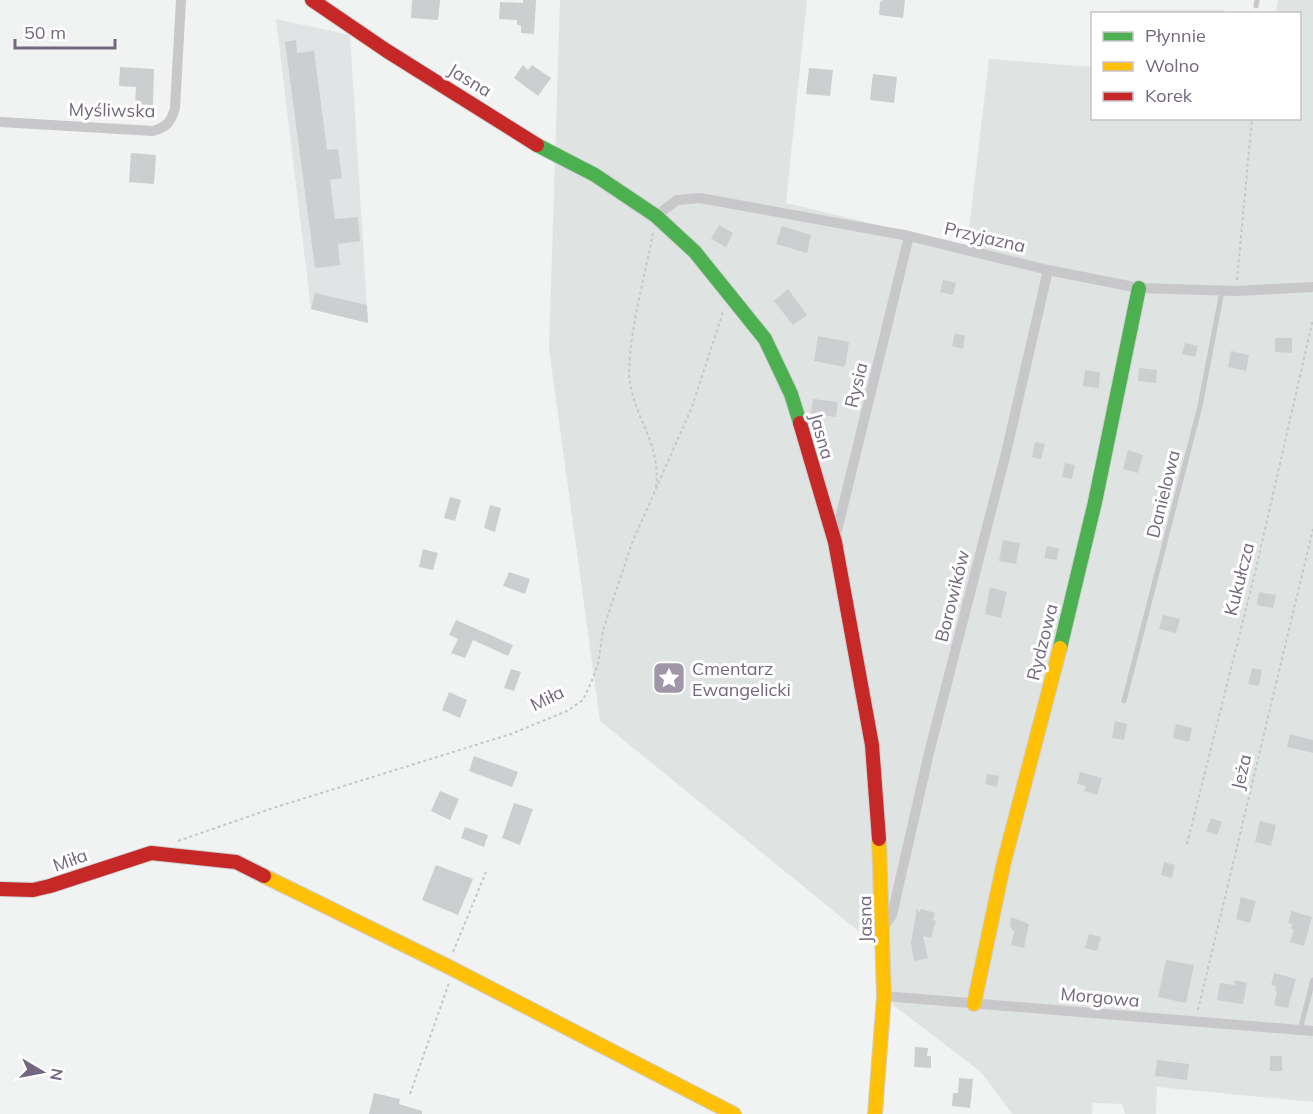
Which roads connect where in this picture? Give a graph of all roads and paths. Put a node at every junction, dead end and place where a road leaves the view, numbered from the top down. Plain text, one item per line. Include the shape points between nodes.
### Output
1 (181, 0) edge
2 (312, 0) edge
3 (1252, 120) edge
4 (0, 122) edge
5 (656, 216) junction
6 (909, 236) junction
7 (1048, 270) junction
8 (1313, 287) edge
9 (1139, 288) junction
10 (1222, 291) junction
11 (1236, 291) junction
12 (729, 294) junction
13 (1313, 319) edge
14 (655, 492) junction
15 (1313, 529) edge
16 (835, 542) junction
17 (1124, 701) dead end
18 (171, 844) dead end
19 (1187, 844) dead end
20 (486, 872) dead end
21 (0, 889) edge
22 (883, 928) junction
23 (451, 968) junction
24 (1313, 980) edge
25 (884, 996) junction
26 (974, 1004) junction
27 (1195, 1021) junction
28 (1300, 1030) junction
29 (1313, 1031) edge
30 (410, 1094) dead end
31 (734, 1114) edge
32 (875, 1114) edge

1 - 4 street, Myśliwska via 175,108 165,128 153,131
2 - 5 street, Jasna via 549,153 596,175
3 - 11 path
5 - 6 street, Przyjazna via 677,200 700,198
5 - 12 street, Jasna via 695,252
5 - 14 path via 630,355 630,382 658,467
6 - 7 street, Przyjazna
6 - 16 street, Rysia
7 - 9 street, Przyjazna
7 - 22 street, Borowików via 892,915
8 - 11 street, Przyjazna
9 - 10 street, Przyjazna
9 - 26 street, Rydzowa via 1099,481 1017,809
10 - 11 street, Przyjazna
10 - 17 lane, Danielowa via 1200,406
12 - 14 path, Miła via 692,407
12 - 16 street, Jasna via 765,339 791,394
13 - 19 path, Kukułcza
14 - 18 path, Miła via 632,543 603,630 598,664 583,700 549,720 511,734
15 - 27 path, Jeża
16 - 22 street, Jasna via 872,745
20 - 23 path
21 - 23 street, Miła via 50,886 151,853 226,860 247,866
22 - 25 street, Jasna
23 - 30 path via 424,1062
23 - 31 street, Miła
24 - 28 lane
25 - 26 street, Morgowa
25 - 32 street, Jasna
26 - 27 street, Morgowa
27 - 28 street, Morgowa
28 - 29 street, Morgowa

